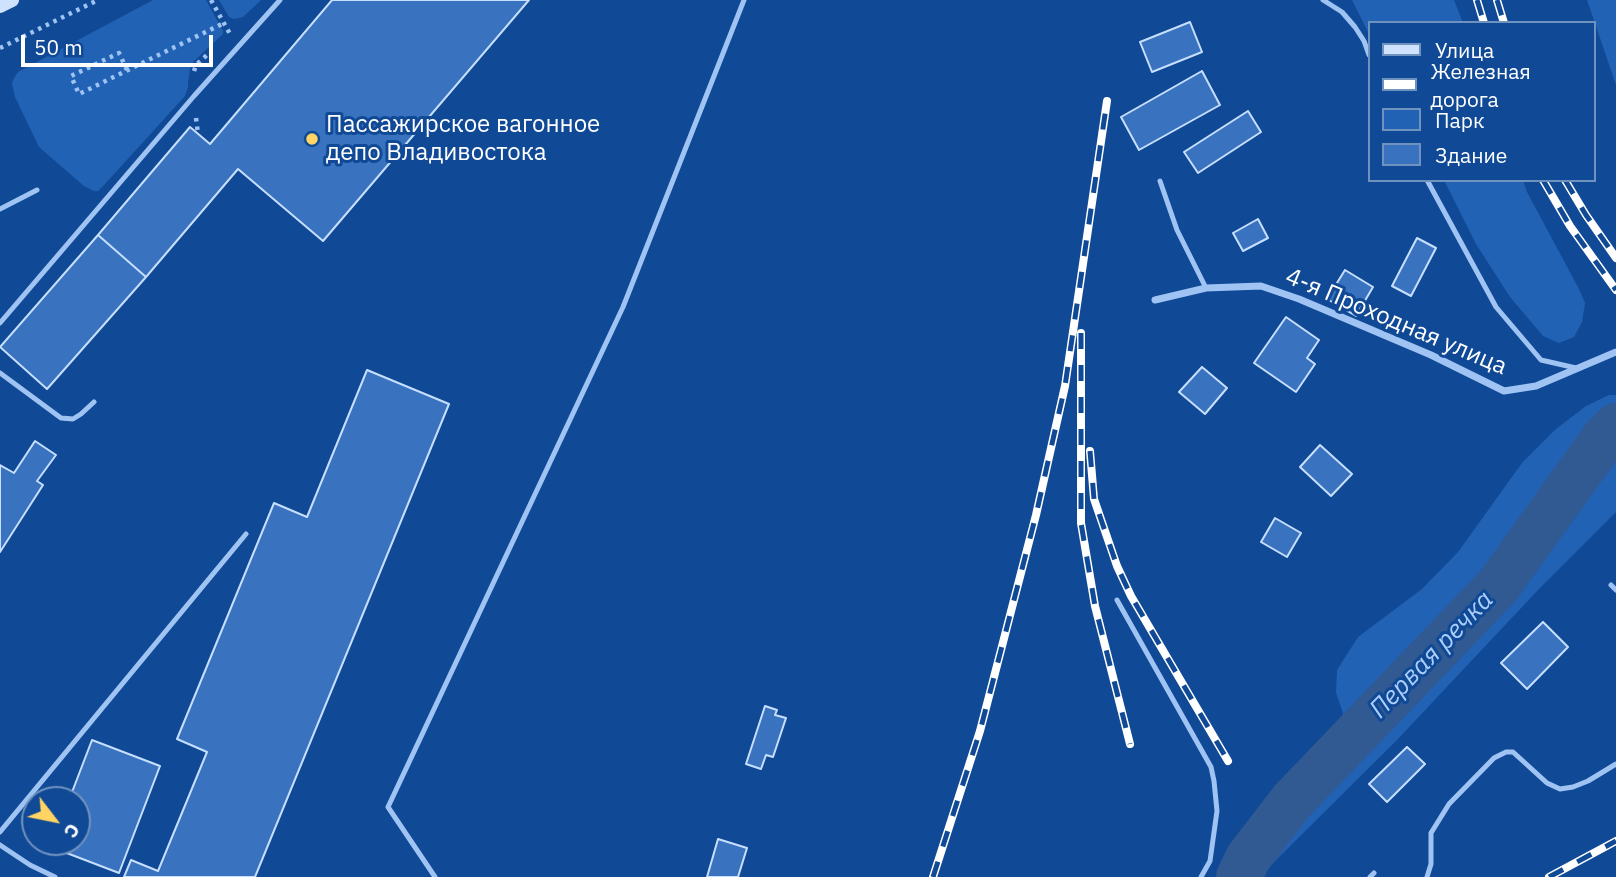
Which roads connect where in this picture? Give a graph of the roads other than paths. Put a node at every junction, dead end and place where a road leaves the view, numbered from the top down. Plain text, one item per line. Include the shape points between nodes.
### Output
1 (12, 0) edge
2 (280, 0) edge
3 (744, 0) edge
4 (1323, 0) edge
5 (0, 6) edge
6 (1368, 52) edge
7 (1160, 181) dead end
8 (1428, 182) edge
9 (37, 190) dead end
10 (0, 209) edge
11 (1206, 288) junction
12 (1155, 300) dead end
13 (0, 323) edge
14 (1616, 352) edge
15 (1576, 368) junction
16 (0, 373) edge
17 (94, 402) dead end
18 (246, 534) dead end
19 (1611, 585) dead end
20 (1616, 590) edge
21 (1117, 600) dead end
22 (1616, 764) edge
23 (0, 832) edge
24 (0, 845) edge
25 (55, 877) edge
26 (435, 877) edge
27 (1201, 877) edge
28 (1426, 877) edge

1 - 5 main road
2 - 13 lane
3 - 26 lane via 623,307 388,807
4 - 6 lane via 1355,27
7 - 11 lane via 1177,230
8 - 15 lane via 1496,307 1541,360
9 - 10 lane
11 - 12 street, 4-я Проходная улица
11 - 15 street, 4-я Проходная улица via 1261,286 1299,299 1504,391 1536,386
14 - 15 street, 4-я Проходная улица
16 - 17 lane via 61,418 73,419
18 - 23 lane
19 - 20 lane
21 - 27 lane via 1210,767 1217,811 1210,861
22 - 28 lane via 1588,781 1560,789 1513,752 1494,758 1449,804 1431,834
24 - 25 lane

